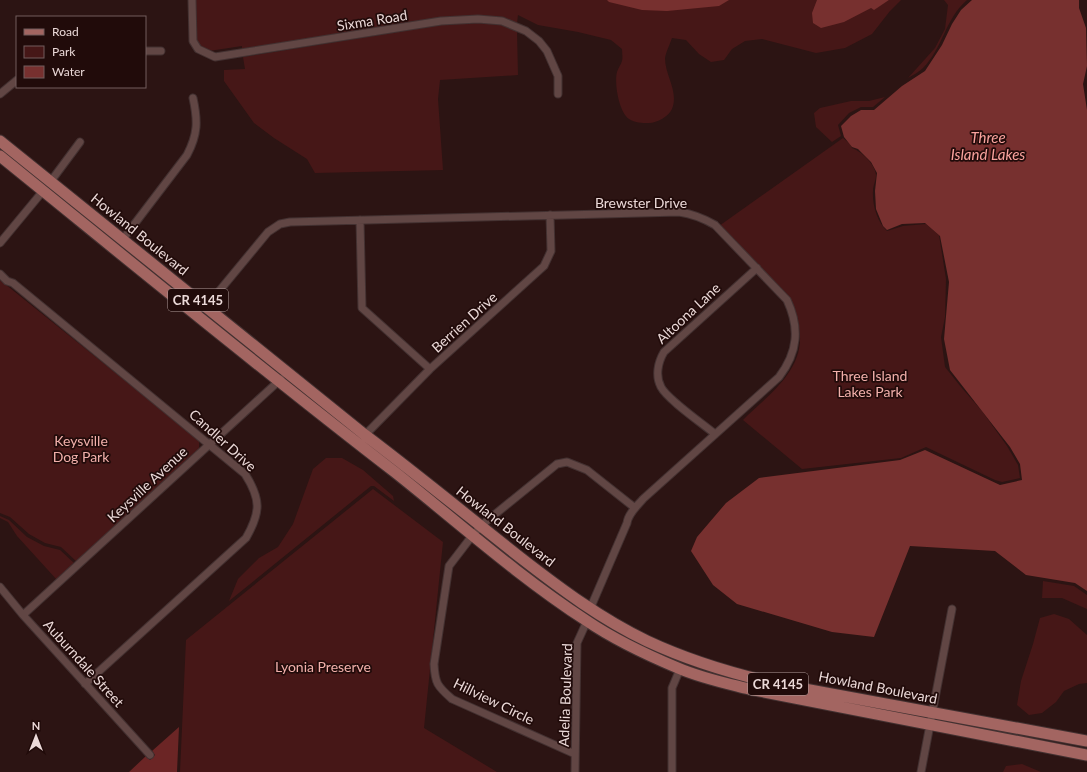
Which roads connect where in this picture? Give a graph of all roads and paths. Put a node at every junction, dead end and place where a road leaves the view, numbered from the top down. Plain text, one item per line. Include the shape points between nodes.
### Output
1 (192, 0) edge
2 (146, 51) edge
3 (161, 51) dead end
4 (16, 81) edge
5 (0, 94) edge
6 (558, 94) dead end
7 (193, 98) dead end
8 (0, 141) edge
9 (80, 142) dead end
10 (0, 156) edge
11 (51, 181) junction
12 (43, 191) junction
13 (550, 215) junction
14 (360, 220) junction
15 (123, 239) junction
16 (0, 243) edge
17 (757, 268) junction
18 (0, 274) edge
19 (206, 307) junction
20 (430, 369) junction
21 (288, 372) junction
22 (279, 381) junction
23 (715, 434) junction
24 (365, 435) junction
25 (210, 444) junction
26 (635, 508) junction
27 (481, 527) junction
28 (472, 536) junction
29 (0, 587) edge
30 (590, 608) junction
31 (952, 608) dead end
32 (23, 615) junction
33 (607, 619) junction
34 (587, 621) junction
35 (680, 669) junction
36 (85, 684) junction
37 (933, 712) junction
38 (931, 725) junction
39 (1087, 741) edge
40 (575, 754) junction
41 (150, 755) dead end
42 (1087, 755) edge
43 (575, 772) edge
44 (672, 772) edge
45 (921, 772) edge

1 - 6 street, Sixma Road via 193,41 198,49 215,57 441,22 478,19 502,21 526,31 539,40 558,76
2 - 3 street
4 - 5 street
7 - 15 street via 196,136 193,144
8 - 11 main road, Howland Boulevard / CR 4145
9 - 11 street
10 - 12 main road, Howland Boulevard / CR 4145
11 - 15 main road, Howland Boulevard / CR 4145
12 - 16 street
12 - 22 main road, Howland Boulevard / CR 4145
13 - 14 street, Brewster Drive
13 - 17 street, Brewster Drive via 679,212 689,214 715,225
13 - 20 street, Berrien Drive via 551,251 544,266
14 - 19 street, Brewster Drive via 280,224 268,232
14 - 20 street via 362,308
15 - 19 main road, Howland Boulevard / CR 4145
17 - 23 street, Brewster Drive via 787,300 795,326 792,354 779,376
17 - 23 street, Altoona Lane via 664,352 660,360 657,374 661,387
18 - 25 street, Candler Drive
19 - 21 main road, Howland Boulevard / CR 4145
20 - 24 street, Berrien Drive
21 - 22 street, Keysville Avenue
21 - 24 main road, Howland Boulevard / CR 4145
22 - 25 street, Keysville Avenue
22 - 28 main road, Howland Boulevard / CR 4145
23 - 26 street, Brewster Drive
24 - 27 main road, Howland Boulevard / CR 4145
25 - 32 street, Keysville Avenue
25 - 36 street, Candler Drive via 245,474 254,488 257,512 254,524 246,538
26 - 27 street via 587,470 567,462 557,464
26 - 30 street, Brewster Drive
27 - 28 street, Hillview Circle
27 - 30 main road, Howland Boulevard / CR 4145 via 562,590
28 - 34 main road, Howland Boulevard / CR 4145
28 - 40 street, Hillview Circle via 449,566 434,664 435,680 452,699
29 - 32 street, Auburndale Street
30 - 33 main road, Howland Boulevard / CR 4145
31 - 37 street
32 - 36 street, Auburndale Street
33 - 34 main road via 599,621 595,618
33 - 37 main road, Howland Boulevard / CR 4145 via 647,641 745,676
34 - 35 main road, Howland Boulevard / CR 4145 via 629,645
34 - 40 street, Adelia Boulevard via 577,643
35 - 38 main road, Howland Boulevard / CR 4145 via 749,689
35 - 44 street via 672,688
36 - 41 street, Auburndale Street
37 - 38 street
37 - 39 main road, Howland Boulevard / CR 4145
38 - 42 main road, Howland Boulevard / CR 4145
38 - 45 street
40 - 43 street, Adelia Boulevard

